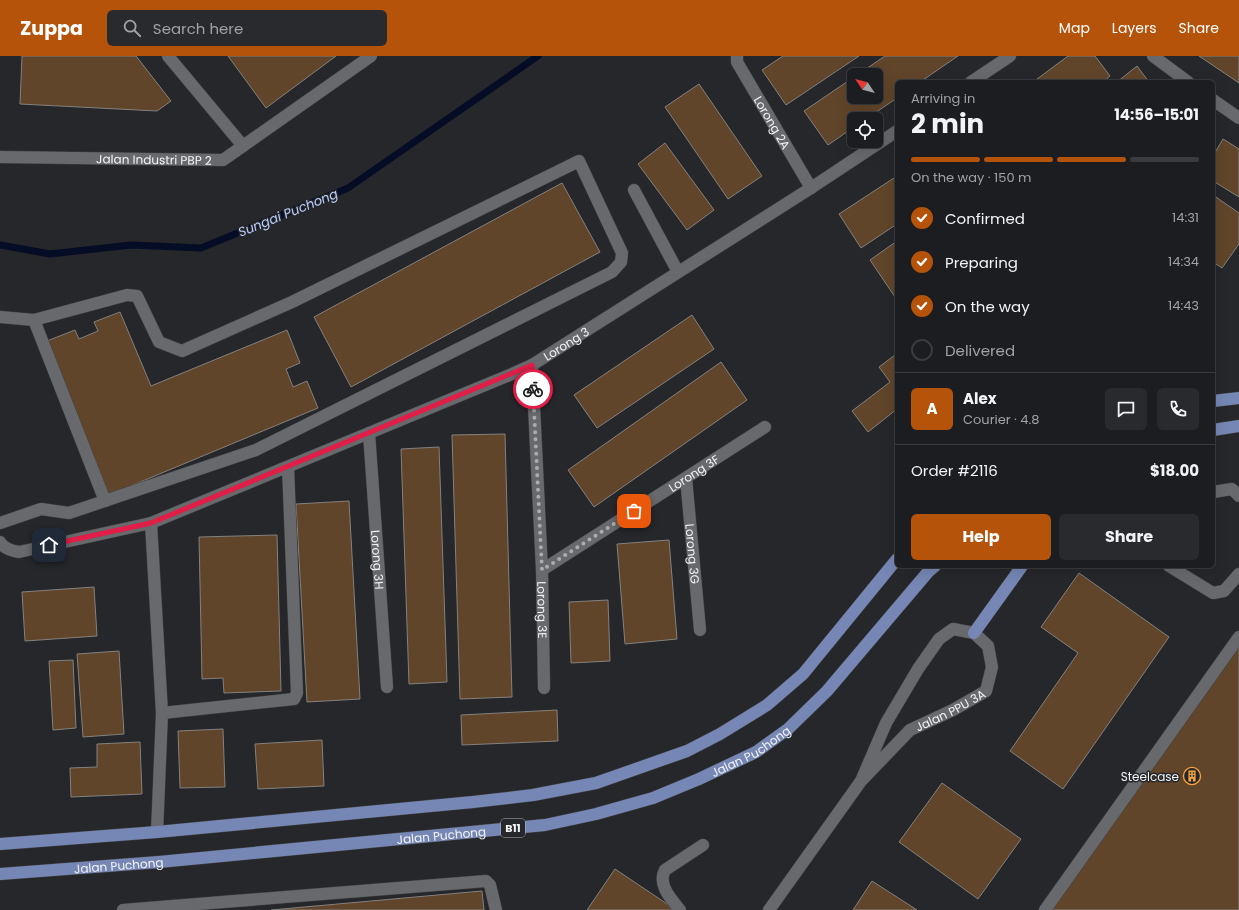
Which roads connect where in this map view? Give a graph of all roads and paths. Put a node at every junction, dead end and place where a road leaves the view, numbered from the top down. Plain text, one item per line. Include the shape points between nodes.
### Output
1 (168, 56) edge
2 (371, 56) edge
3 (737, 56) edge
4 (1010, 56) edge
5 (1153, 56) edge
6 (974, 80) edge
7 (1185, 80) edge
8 (1216, 106) edge
9 (1239, 118) edge
10 (895, 132) edge
11 (243, 146) junction
12 (0, 157) edge
13 (811, 188) junction
14 (634, 190) dead end
15 (678, 272) junction
16 (0, 317) edge
17 (34, 320) junction
18 (532, 365) junction
19 (1239, 398) edge
20 (1215, 401) edge
21 (1239, 426) edge
22 (765, 427) dead end
23 (1215, 430) edge
24 (369, 433) junction
25 (288, 467) junction
26 (686, 478) junction
27 (1215, 492) edge
28 (1239, 496) edge
29 (105, 501) junction
30 (0, 523) edge
31 (151, 523) junction
32 (0, 542) edge
33 (895, 561) edge
34 (933, 568) edge
35 (1021, 568) edge
36 (1173, 568) edge
37 (542, 570) junction
38 (1239, 574) edge
39 (700, 630) dead end
40 (974, 633) junction
41 (1239, 637) edge
42 (387, 687) dead end
43 (544, 688) dead end
44 (162, 714) junction
45 (860, 780) junction
46 (157, 832) junction
47 (0, 844) edge
48 (702, 845) dead end
49 (0, 874) edge
50 (123, 910) edge
51 (496, 910) edge
52 (680, 910) edge
53 (768, 910) edge
54 (1045, 910) edge

1 - 11 street
2 - 11 street, Jalan Industri PBP 2
3 - 13 street, Lorong 2A via 737,62
4 - 6 street
5 - 7 street
8 - 9 street
10 - 13 street, Lorong 3
11 - 12 street, Jalan Industri PBP 2 via 223,160
13 - 15 street, Lorong 3
14 - 15 street
15 - 18 street, Lorong 3
16 - 17 street
17 - 29 street
17 - 29 street via 127,295 137,296 159,342 182,351 292,302 579,161 622,253 621,262 612,272 256,450
18 - 24 street, Lorong 3
18 - 37 street, Lorong 3E
19 - 20 main road
21 - 23 main road
22 - 26 street, Lorong 3F
24 - 25 street, Lorong 3
24 - 42 street, Lorong 3H
25 - 31 street, Lorong 3
25 - 44 street via 297,694 294,699
26 - 37 street, Lorong 3F
26 - 39 street, Lorong 3G
27 - 28 street via 1232,488
29 - 30 street via 69,513 41,509
31 - 32 street, Lorong 3 via 19,552
31 - 44 street
33 - 46 main road via 803,674 767,705 707,741 652,764 596,783 533,795
34 - 49 main road, Jalan Puchong / B11 via 827,692 788,729 756,752 652,798 545,825 159,862
35 - 40 main road
36 - 38 street via 1213,593 1224,591
37 - 43 street, Lorong 3E
40 - 45 street, Jalan PPU 3A via 953,629 939,639 886,723
40 - 45 street, Jalan PPU 3A via 988,646 992,667 986,691 910,730
41 - 54 street
44 - 46 street
45 - 53 street, Jalan PPU 3A
46 - 47 main road
48 - 52 street via 665,870 662,876 662,884
50 - 51 street via 486,881 490,885

